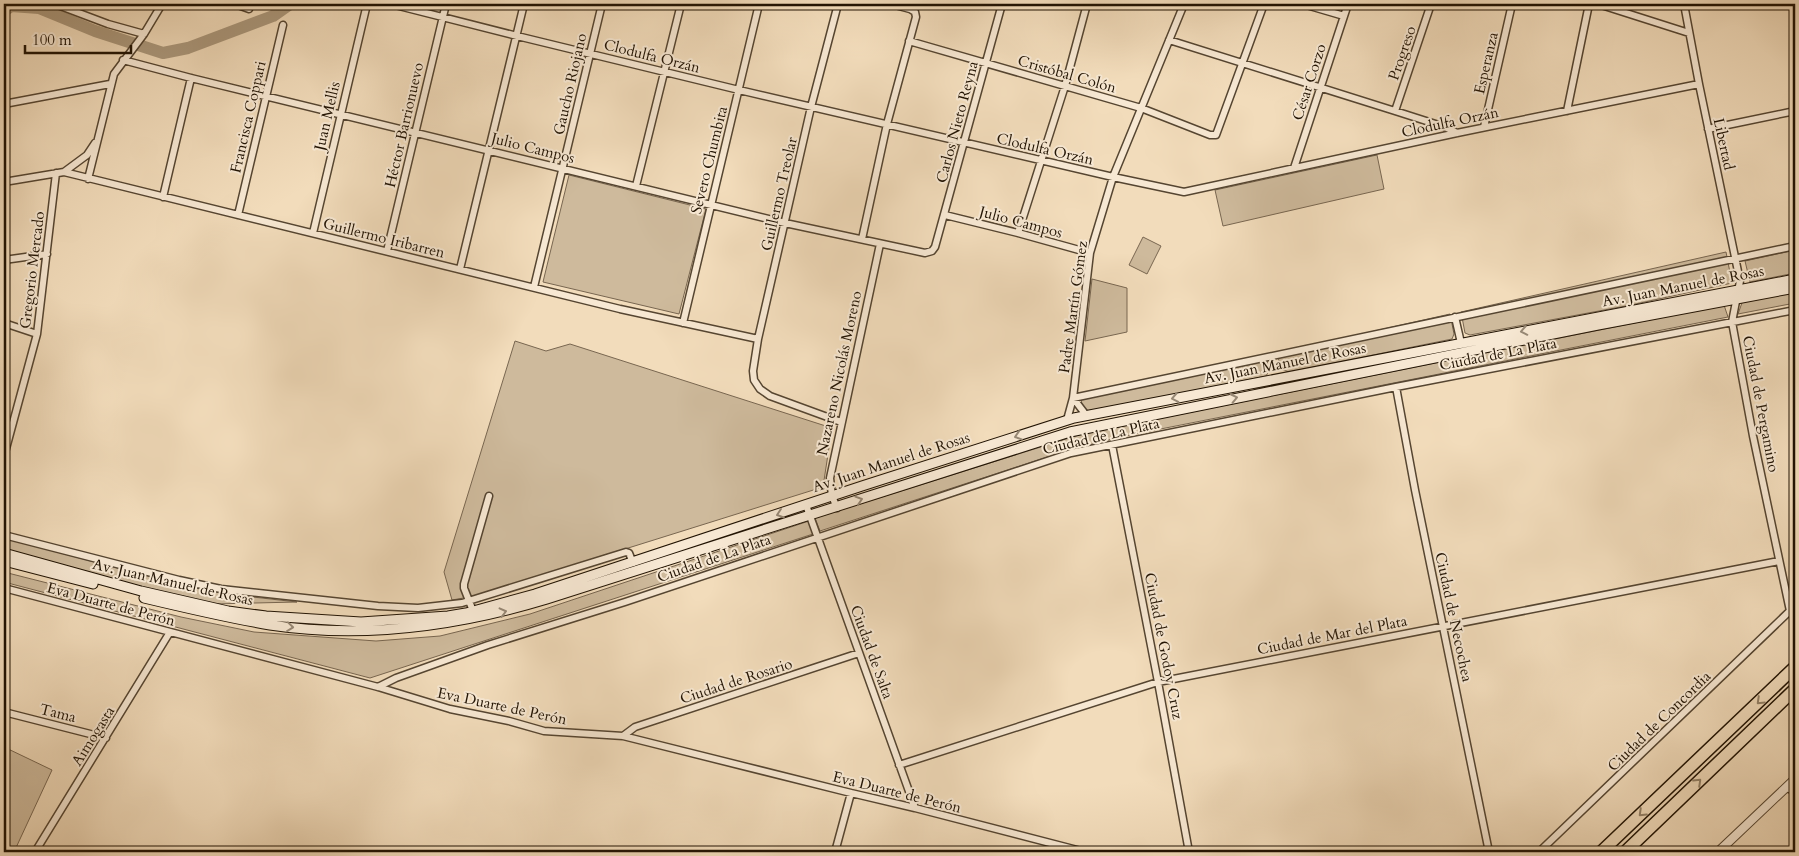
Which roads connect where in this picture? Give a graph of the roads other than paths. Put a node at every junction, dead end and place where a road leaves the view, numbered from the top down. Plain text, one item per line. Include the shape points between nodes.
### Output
1 (55, 4) edge
2 (162, 4) edge
3 (235, 4) edge
4 (367, 4) edge
5 (391, 4) edge
6 (446, 4) edge
7 (524, 4) edge
8 (602, 4) edge
9 (682, 4) edge
10 (759, 4) edge
11 (838, 4) edge
12 (891, 4) edge
13 (1002, 4) edge
14 (1087, 4) edge
15 (1184, 4) edge
16 (1264, 4) edge
17 (1303, 4) edge
18 (1348, 4) edge
19 (1431, 4) edge
20 (1512, 4) edge
21 (1589, 4) edge
22 (1598, 4) edge
23 (1684, 4) edge
24 (250, 9) dead end
25 (1344, 16) junction
26 (442, 17) junction
27 (283, 25) dead end
28 (1689, 33) junction
29 (144, 34) junction
30 (517, 36) junction
31 (1169, 40) junction
32 (909, 41) junction
33 (590, 53) junction
34 (123, 60) junction
35 (986, 63) junction
36 (1243, 64) junction
37 (665, 72) junction
38 (190, 78) junction
39 (110, 84) junction
40 (1699, 84) junction
41 (1065, 86) junction
42 (1319, 88) junction
43 (739, 90) junction
44 (265, 97) junction
45 (4, 104) edge
46 (811, 107) junction
47 (1141, 108) junction
48 (1396, 111) junction
49 (1567, 111) junction
50 (1795, 111) edge
51 (340, 114) junction
52 (887, 124) junction
53 (1484, 127) junction
54 (1708, 129) junction
55 (415, 132) junction
56 (1457, 133) junction
57 (99, 135) junction
58 (963, 142) junction
59 (488, 150) junction
60 (1042, 160) junction
61 (1294, 168) junction
62 (563, 169) junction
63 (64, 172) junction
64 (56, 173) junction
65 (1113, 177) junction
66 (88, 180) junction
67 (4, 182) edge
68 (636, 186) junction
69 (163, 197) junction
70 (712, 204) junction
71 (238, 215) junction
72 (945, 215) junction
73 (785, 223) junction
74 (313, 233) junction
75 (1018, 233) junction
76 (862, 239) junction
77 (880, 244) junction
78 (1795, 246) edge
79 (935, 247) joint
80 (388, 251) junction
81 (1090, 253) junction
82 (47, 254) junction
83 (1735, 258) junction
84 (4, 260) edge
85 (460, 269) junction
86 (1795, 279) edge
87 (534, 287) junction
88 (1795, 288) edge
89 (1738, 294) junction
90 (1795, 310) edge
91 (1455, 318) junction
92 (1732, 322) junction
93 (683, 323) junction
94 (4, 324) edge
95 (37, 334) junction
96 (758, 339) junction
97 (1461, 343) junction
98 (1396, 387) junction
99 (1073, 398) junction
100 (1086, 415) junction
101 (1067, 420) junction
102 (841, 422) junction
103 (1112, 445) junction
104 (4, 456) edge
105 (489, 496) dead end
106 (832, 496) junction
107 (806, 505) junction
108 (837, 508) junction
109 (810, 517) junction
110 (4, 535) edge
111 (818, 536) junction
112 (4, 553) edge
113 (4, 561) edge
114 (1779, 561) junction
115 (633, 563) junction
116 (4, 588) edge
117 (469, 600) junction
118 (1793, 608) edge
119 (473, 611) junction
120 (1443, 626) junction
121 (170, 632) junction
122 (859, 654) junction
123 (1795, 668) edge
124 (1158, 682) junction
125 (378, 688) junction
126 (1795, 689) edge
127 (4, 712) edge
128 (623, 736) junction
129 (106, 738) junction
130 (899, 765) junction
131 (1795, 779) edge
132 (1786, 788) junction
133 (1795, 791) edge
134 (851, 793) junction
135 (915, 808) junction
136 (35, 852) edge
137 (836, 852) edge
138 (1085, 852) edge
139 (1189, 852) edge
140 (1489, 852) edge
141 (1539, 852) edge
142 (1601, 852) edge
143 (1625, 852) edge
144 (1718, 852) edge

1 - 29 street
2 - 29 street
3 - 24 street
4 - 51 street, Juan Mellis
5 - 26 street, Clodulfa Orzán
6 - 26 street, Héctor Barrionuevo
7 - 30 street
8 - 33 street, Gaucho Riojano
9 - 37 street
10 - 43 street, Severo Chumbita
11 - 46 street, Guillermo Treolar
12 - 32 street via 915,12
13 - 35 street, Carlos Nieto Reyna
14 - 41 street
15 - 31 street, Padre Martín Gómez
16 - 36 street
17 - 25 street
18 - 25 street, César Corzo
19 - 48 street, Progreso
20 - 53 street, Esperanza
21 - 49 street
22 - 28 street
23 - 28 street, Libertad
25 - 42 street, César Corzo
26 - 30 street, Clodulfa Orzán
26 - 55 street, Héctor Barrionuevo
27 - 44 street, Francisca Coppari
28 - 40 street, Libertad
29 - 34 street
30 - 33 street, Clodulfa Orzán
30 - 59 street
31 - 36 street
31 - 47 street, Padre Martín Gómez
32 - 35 street, Cristóbal Colón
32 - 52 street
33 - 37 street, Clodulfa Orzán
33 - 62 street, Gaucho Riojano
34 - 38 street, Julio Campos
34 - 39 street
35 - 41 street, Cristóbal Colón
35 - 58 street, Carlos Nieto Reyna
36 - 42 street
36 - 47 street, Cristóbal Colón via 1216,136
37 - 43 street, Clodulfa Orzán
37 - 68 street
38 - 44 street, Julio Campos
38 - 69 street
39 - 45 street
39 - 57 street
40 - 49 street, Clodulfa Orzán
40 - 54 street, Libertad
41 - 47 street, Cristóbal Colón
41 - 60 street
42 - 48 street
42 - 61 street, César Corzo
43 - 46 street, Clodulfa Orzán
43 - 70 street, Severo Chumbita
44 - 51 street, Julio Campos
44 - 71 street, Francisca Coppari
46 - 52 street, Clodulfa Orzán
46 - 73 street, Guillermo Treolar
47 - 65 street, Padre Martín Gómez
48 - 56 street
49 - 53 street, Clodulfa Orzán
50 - 54 street
51 - 55 street, Julio Campos
51 - 74 street, Juan Mellis
52 - 58 street, Clodulfa Orzán
52 - 76 street
53 - 56 street, Clodulfa Orzán
54 - 83 street, Libertad
55 - 59 street, Julio Campos
55 - 80 street, Héctor Barrionuevo
56 - 61 street, Clodulfa Orzán
57 - 63 street via 87,156
57 - 66 street
58 - 60 street, Clodulfa Orzán
58 - 72 street, Carlos Nieto Reyna
59 - 62 street, Julio Campos
59 - 85 street
60 - 65 street, Clodulfa Orzán
60 - 75 street
61 - 65 street, Clodulfa Orzán via 1184,192
62 - 68 street, Julio Campos
62 - 87 street, Gaucho Riojano
63 - 64 street, Guillermo Iribarren
63 - 66 street, Guillermo Iribarren
64 - 67 street, Guillermo Iribarren
64 - 82 street, Gregorio Mercado
65 - 81 street, Padre Martín Gómez
66 - 69 street, Guillermo Iribarren
68 - 70 street, Julio Campos
69 - 71 street, Guillermo Iribarren
70 - 73 street, Julio Campos
70 - 93 street, Severo Chumbita
71 - 74 street, Guillermo Iribarren
72 - 75 street, Julio Campos
72 - 79 street, Carlos Nieto Reyna
73 - 76 street, Julio Campos
73 - 96 street, Guillermo Treolar
74 - 80 street, Guillermo Iribarren
75 - 81 street, Julio Campos
76 - 77 street, Julio Campos
77 - 79 street, Julio Campos via 925,253
77 - 102 street, Nazareno Nicolás Moreno
78 - 83 street
80 - 85 street, Guillermo Iribarren
81 - 99 street, Padre Martín Gómez
82 - 84 street
82 - 95 street, Gregorio Mercado
83 - 89 street, Libertad via 1740,282
83 - 91 street
85 - 87 street, Guillermo Iribarren
86 - 89 main road, Av. Juan Manuel de Rosas
87 - 93 street, Guillermo Iribarren
88 - 89 main road, Av. Juan Manuel de Rosas
89 - 92 street, Ciudad de Pergamino
89 -> 97 main road, Av. Juan Manuel de Rosas
108 -> 89 main road, Av. Juan Manuel de Rosas via 1070,432
90 - 92 street, Ciudad de La Plata
91 - 97 street
91 - 99 street
92 - 98 street, Ciudad de La Plata
92 - 114 street, Ciudad de Pergamino
93 - 96 street, Guillermo Iribarren
94 - 95 street
95 - 104 street, Gregorio Mercado
96 - 102 street, Guillermo Treolar via 753,371 760,389 770,396
97 -> 100 main road, Av. Juan Manuel de Rosas
98 - 103 street, Ciudad de La Plata
98 - 120 street, Ciudad de Necochea
99 - 100 street
99 - 101 street, Padre Martín Gómez
100 - 101 main road, Av. Juan Manuel de Rosas
101 -> 106 main road, Av. Juan Manuel de Rosas
102 - 106 street, Nazareno Nicolás Moreno via 830,478
103 - 111 street, Ciudad de La Plata via 1071,453
103 - 124 street, Ciudad de Godoy Cruz
105 - 117 street via 464,584
106 - 107 main road, Av. Juan Manuel de Rosas
106 - 108 street, Nazareno Nicolás Moreno
107 - 109 street, Ciudad de Salta
107 -> 115 main road, Av. Juan Manuel de Rosas
108 - 109 main road, Av. Juan Manuel de Rosas
109 - 111 street, Ciudad de Salta
113 -> 109 main road, Av. Juan Manuel de Rosas via 210,614 271,625 372,630 450,623 505,612
110 - 117 street via 239,592 411,608
111 - 122 street, Ciudad de Salta
111 - 125 street, Ciudad de La Plata via 488,646 396,678
112 - 119 main road, Av. Juan Manuel de Rosas via 141,591 228,611 266,616 361,622 421,619
114 - 118 street, Ciudad de Pergamino
114 - 120 street, Ciudad de Mar del Plata
115 - 117 street via 626,552
115 - 119 main road, Av. Juan Manuel de Rosas
116 - 121 street, Eva Duarte de Perón
117 - 119 street
118 - 141 street, Ciudad de Concordia
120 - 124 street, Ciudad de Mar del Plata
120 - 140 street, Ciudad de Necochea
121 - 125 street, Eva Duarte de Perón
121 - 129 street, Aimogasta
122 - 128 street, Ciudad de Rosario via 636,727
122 - 130 street, Ciudad de Salta
123 -> 142 highway
124 - 130 street, Ciudad de Mar del Plata
124 - 139 street, Ciudad de Godoy Cruz
125 - 128 street, Eva Duarte de Perón via 544,731
143 -> 126 highway
127 - 129 street, Tama
128 - 134 street, Eva Duarte de Perón
129 - 136 street, Aimogasta
130 - 135 street, Ciudad de Salta
131 - 132 street
132 - 133 street
132 - 144 street
134 - 135 street, Eva Duarte de Perón
134 - 137 street
135 - 138 street, Eva Duarte de Perón

